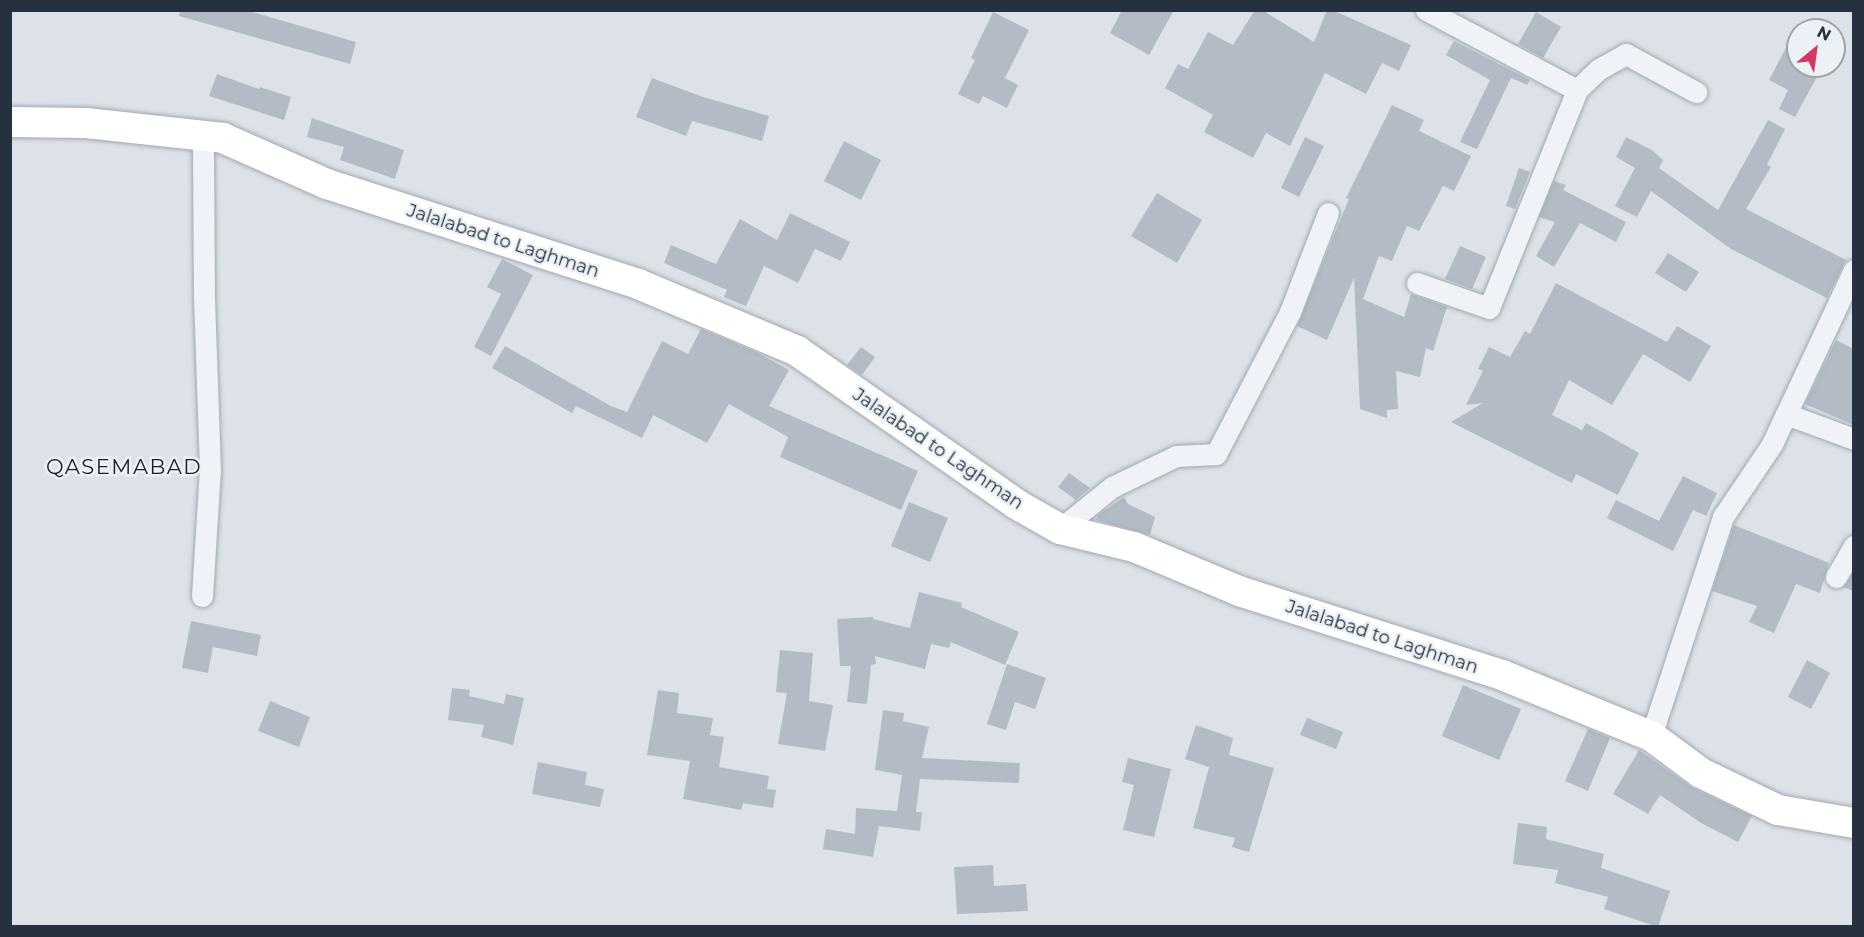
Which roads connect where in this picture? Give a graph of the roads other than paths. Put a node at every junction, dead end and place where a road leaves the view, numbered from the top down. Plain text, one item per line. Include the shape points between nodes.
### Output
1 (1426, 10) edge
2 (1577, 90) junction
3 (1696, 92) dead end
4 (10, 122) edge
5 (203, 135) junction
6 (1328, 213) dead end
7 (1854, 270) edge
8 (1417, 283) dead end
9 (1786, 414) junction
10 (1854, 439) edge
11 (1060, 529) junction
12 (1854, 546) edge
13 (1836, 578) dead end
14 (202, 596) dead end
15 (1651, 736) junction
16 (1854, 823) edge

1 - 2 street
2 - 3 street via 1599,69 1626,54
2 - 8 street via 1489,308
4 - 5 street, Jalalabad to Laghman via 86,123
5 - 11 street, Jalalabad to Laghman via 223,138 327,184 638,284 797,351 1016,504
5 - 14 street via 210,470
6 - 11 street via 1290,312 1216,454 1176,456 1112,487
7 - 9 street
9 - 10 street
9 - 15 street via 1772,444 1723,518
11 - 15 street, Jalalabad to Laghman via 1134,547 1239,591 1502,675
12 - 13 street
15 - 16 street, Jalalabad to Laghman via 1701,773 1778,810

